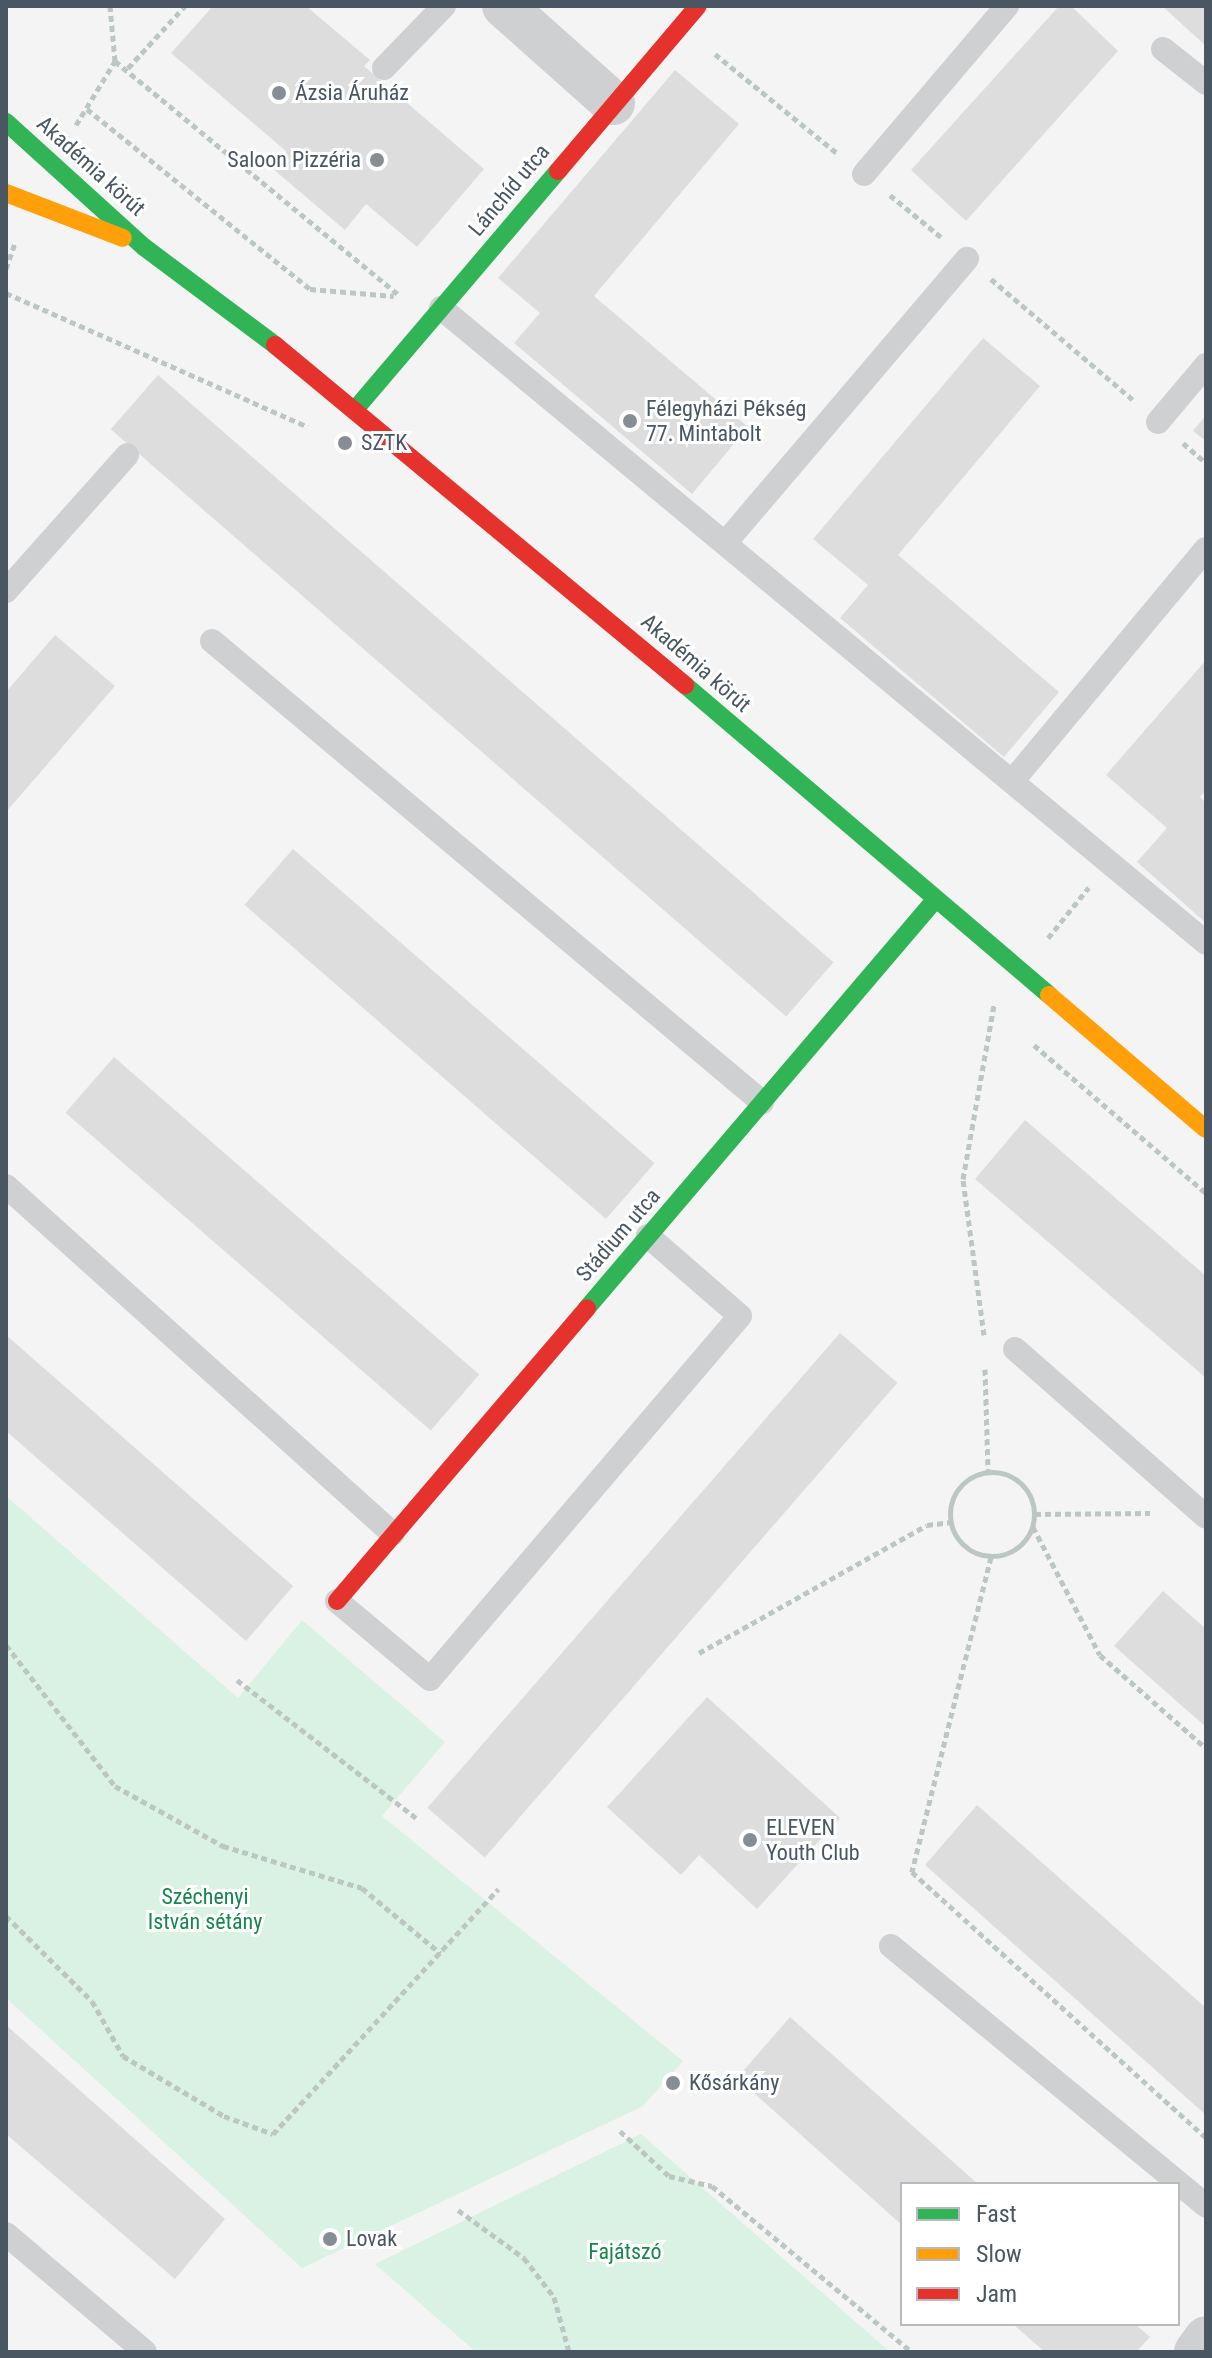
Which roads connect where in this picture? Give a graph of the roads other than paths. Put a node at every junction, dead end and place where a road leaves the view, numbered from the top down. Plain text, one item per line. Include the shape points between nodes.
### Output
1 (444, 6) edge
2 (504, 6) edge
3 (698, 6) edge
4 (1007, 6) edge
5 (1163, 49) dead end
6 (384, 68) dead end
7 (1206, 83) edge
8 (613, 103) junction
9 (6, 122) edge
10 (864, 174) dead end
11 (6, 193) edge
12 (144, 247) junction
13 (967, 259) dead end
14 (436, 314) junction
15 (1206, 365) edge
16 (358, 406) junction
17 (1158, 422) dead end
18 (127, 455) dead end
19 (726, 542) junction
20 (1206, 549) edge
21 (6, 591) edge
22 (212, 641) dead end
23 (1015, 778) junction
24 (935, 900) junction
25 (1206, 943) edge
26 (762, 1102) junction
27 (1206, 1129) edge
28 (6, 1186) edge
29 (648, 1236) junction
30 (1015, 1349) dead end
31 (1203, 1515) edge
32 (393, 1534) junction
33 (337, 1601) joint
34 (891, 1946) dead end
35 (1177, 2182) edge
36 (1180, 2185) edge
37 (1206, 2206) edge
38 (6, 2234) edge
39 (1206, 2338) edge
40 (145, 2352) edge
41 (1196, 2352) edge

1 - 6 lane
2 - 8 street
3 - 8 street, Lánchíd utca
4 - 10 lane
5 - 7 lane
8 - 14 street, Lánchíd utca
9 - 12 street, Akadémia körút
11 - 12 street, Akadémia körút
12 - 16 street, Akadémia körút
13 - 19 lane
14 - 16 street, Lánchíd utca
14 - 19 lane
15 - 17 lane
16 - 24 street, Akadémia körút
18 - 21 lane
19 - 23 lane
20 - 23 lane
22 - 26 lane
23 - 25 lane
24 - 26 street, Stádium utca
24 - 27 street, Akadémia körút
26 - 29 street, Stádium utca
28 - 32 lane
29 - 32 street, Stádium utca
29 - 33 lane via 740,1316 430,1679
30 - 31 lane
32 - 33 street, Stádium utca
34 - 35 lane
36 - 37 lane
38 - 40 lane
39 - 41 street

